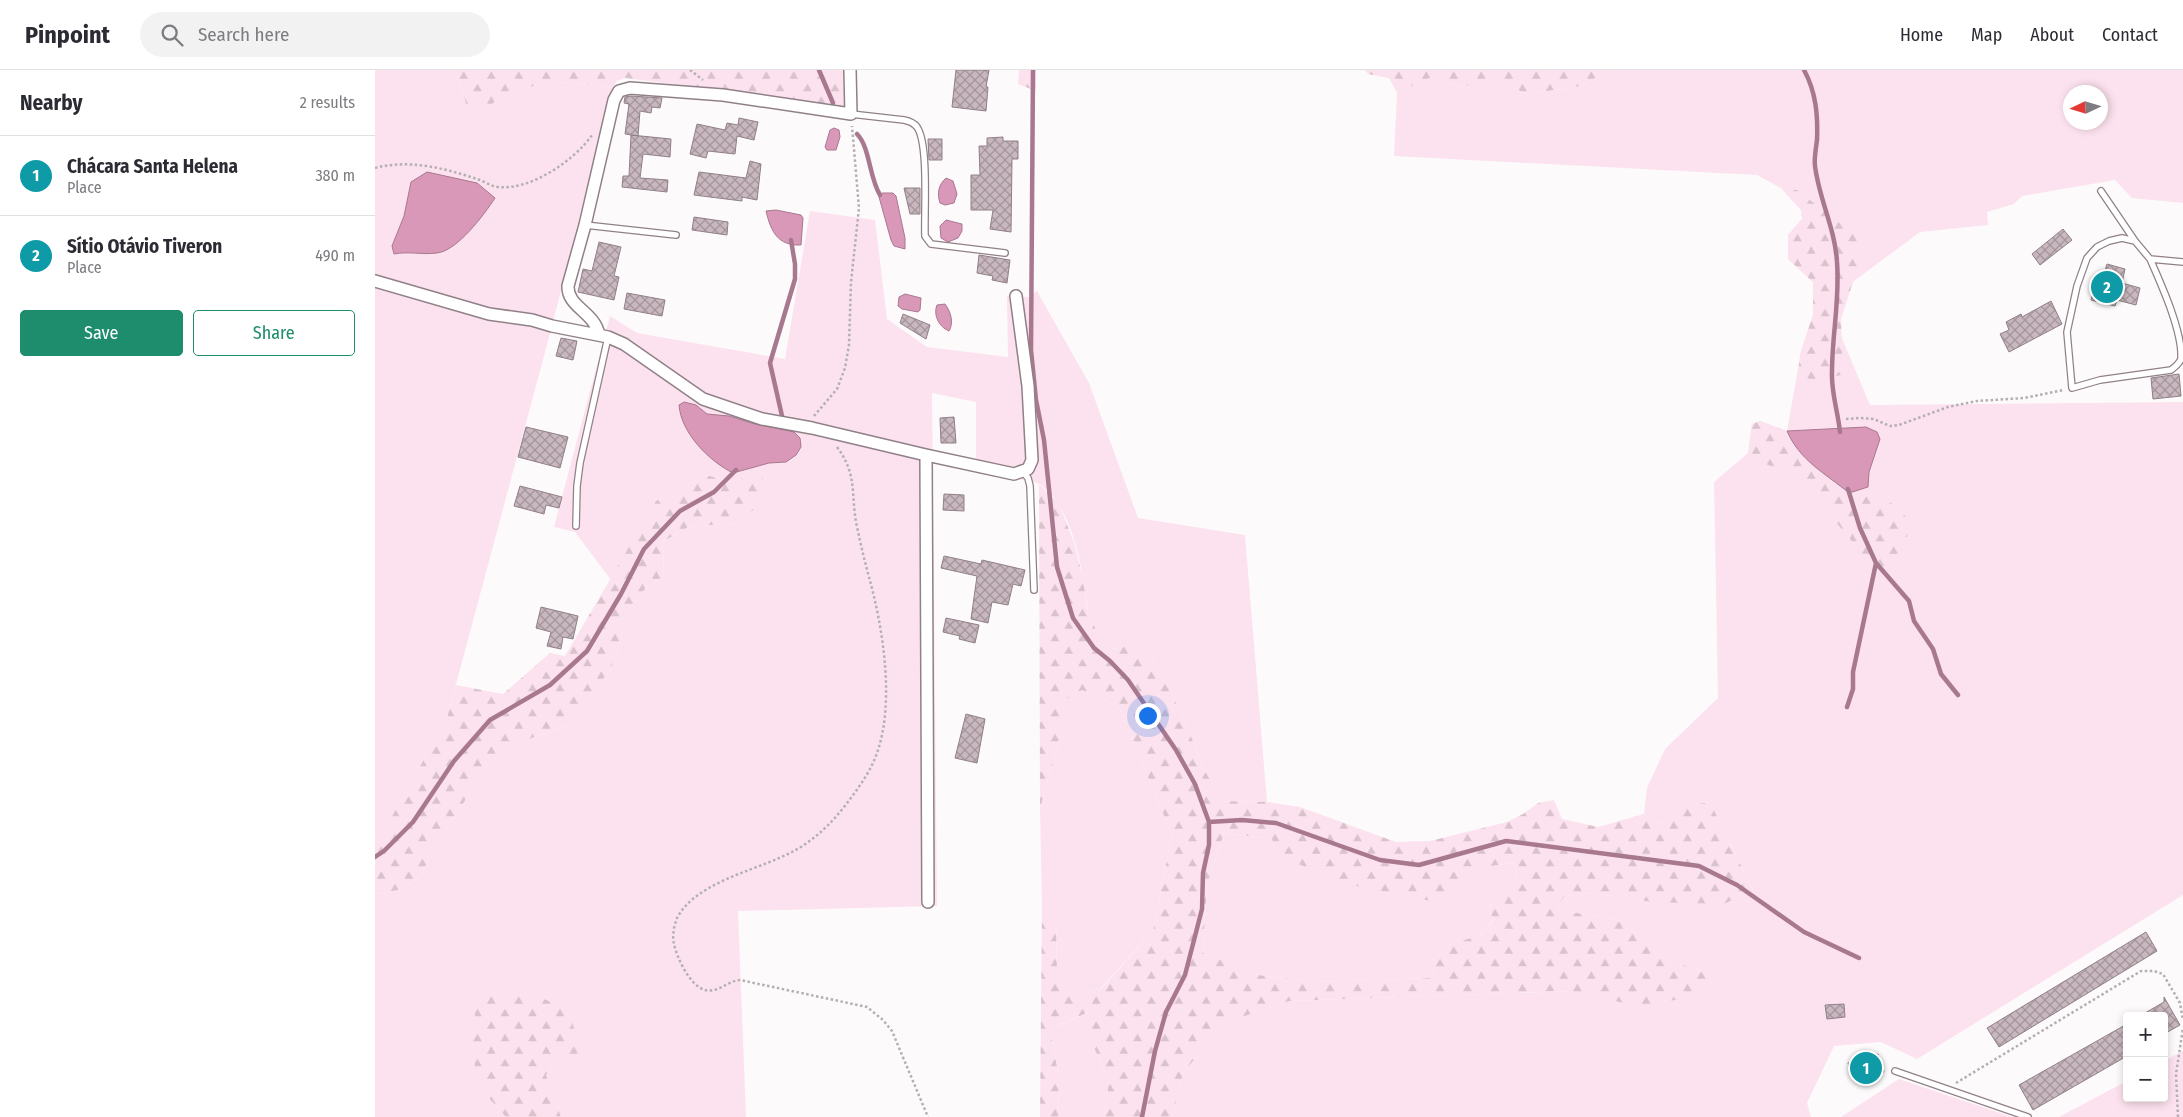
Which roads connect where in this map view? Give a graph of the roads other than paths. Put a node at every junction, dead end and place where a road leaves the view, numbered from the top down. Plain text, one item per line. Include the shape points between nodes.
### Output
1 (850, 70) edge
2 (851, 114) junction
3 (2101, 192) dead end
4 (585, 225) junction
5 (676, 236) dead end
6 (2135, 241) junction
7 (1005, 253) dead end
8 (2151, 259) junction
9 (2183, 262) edge
10 (375, 282) edge
11 (1016, 296) dead end
12 (604, 336) junction
13 (926, 455) junction
14 (1023, 472) junction
15 (576, 526) dead end
16 (1035, 590) dead end
17 (927, 902) dead end
18 (1895, 1071) dead end
19 (2028, 1117) edge

1 - 2 street
2 - 4 street via 723,95 619,91 614,100
2 - 7 lane via 904,120 919,129 925,166 925,236 931,244
3 - 6 lane
4 - 5 lane
4 - 12 street via 568,292
6 - 8 lane
6 - 8 lane via 2122,238 2109,241 2097,247 2087,258 2067,332 2072,388 2100,380 2171,370 2177,366 2181,352 2176,320
8 - 9 lane
10 - 12 street via 489,314
11 - 14 street via 1028,386 1031,460
12 - 13 street via 624,344 703,399 762,419
12 - 15 lane via 580,463
13 - 14 street via 1014,474
13 - 17 street
14 - 16 lane via 1030,486
18 - 19 lane

